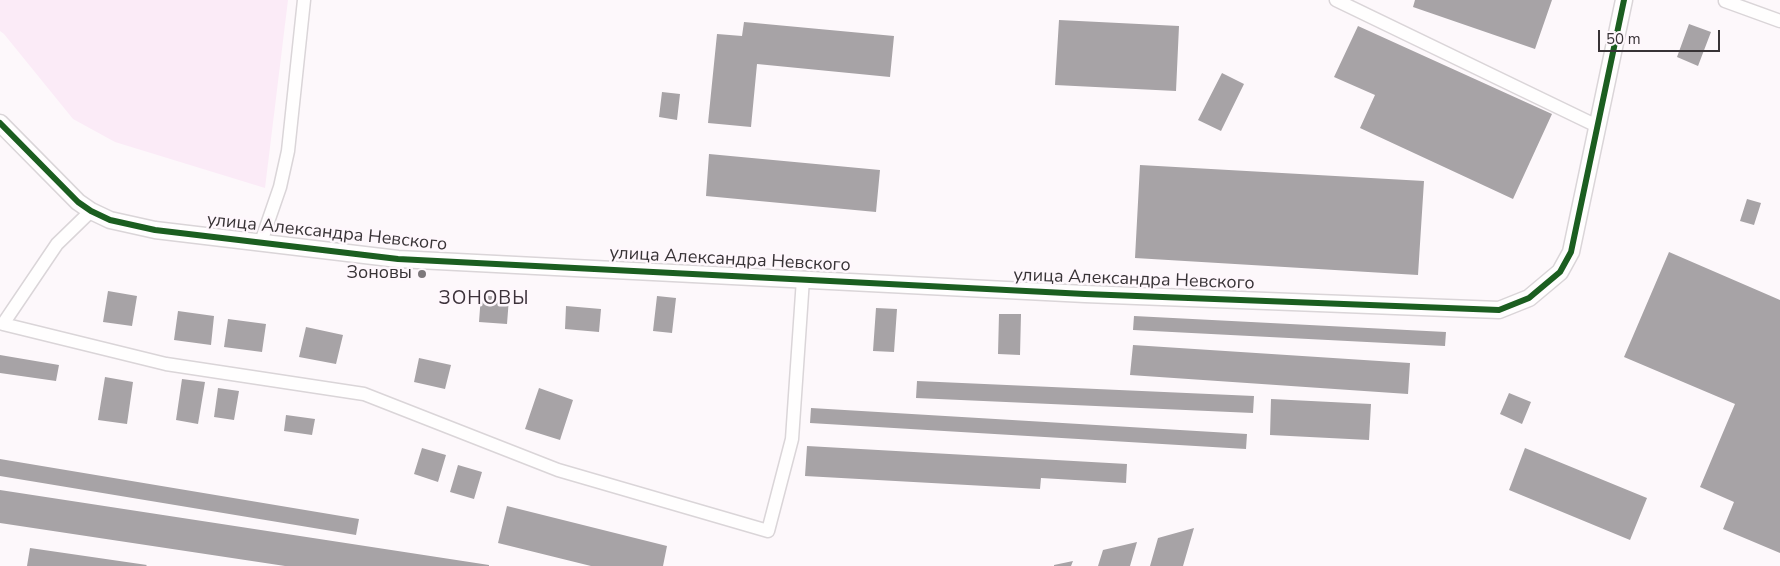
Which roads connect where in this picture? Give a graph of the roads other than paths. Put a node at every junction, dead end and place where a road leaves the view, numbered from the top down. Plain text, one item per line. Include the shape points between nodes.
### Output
1 (304, 0) edge
2 (1336, 0) edge
3 (1624, 0) edge
4 (1725, 1) dead end
5 (1780, 21) edge
6 (0, 122) edge
7 (1597, 126) junction
8 (91, 211) junction
9 (261, 242) junction
10 (803, 279) junction

1 - 9 street via 288,150 280,187
2 - 7 street
3 - 7 street
4 - 5 street
6 - 8 street, улица Александра Невского via 78,202
7 - 10 street, улица Александра Невского via 1571,252 1560,272 1529,298 1499,310
8 - 9 street, улица Александра Невского via 131,226
8 - 10 street via 57,244 3,324 166,364 364,394 558,470 768,531 792,439
9 - 10 street, улица Александра Невского via 398,260

